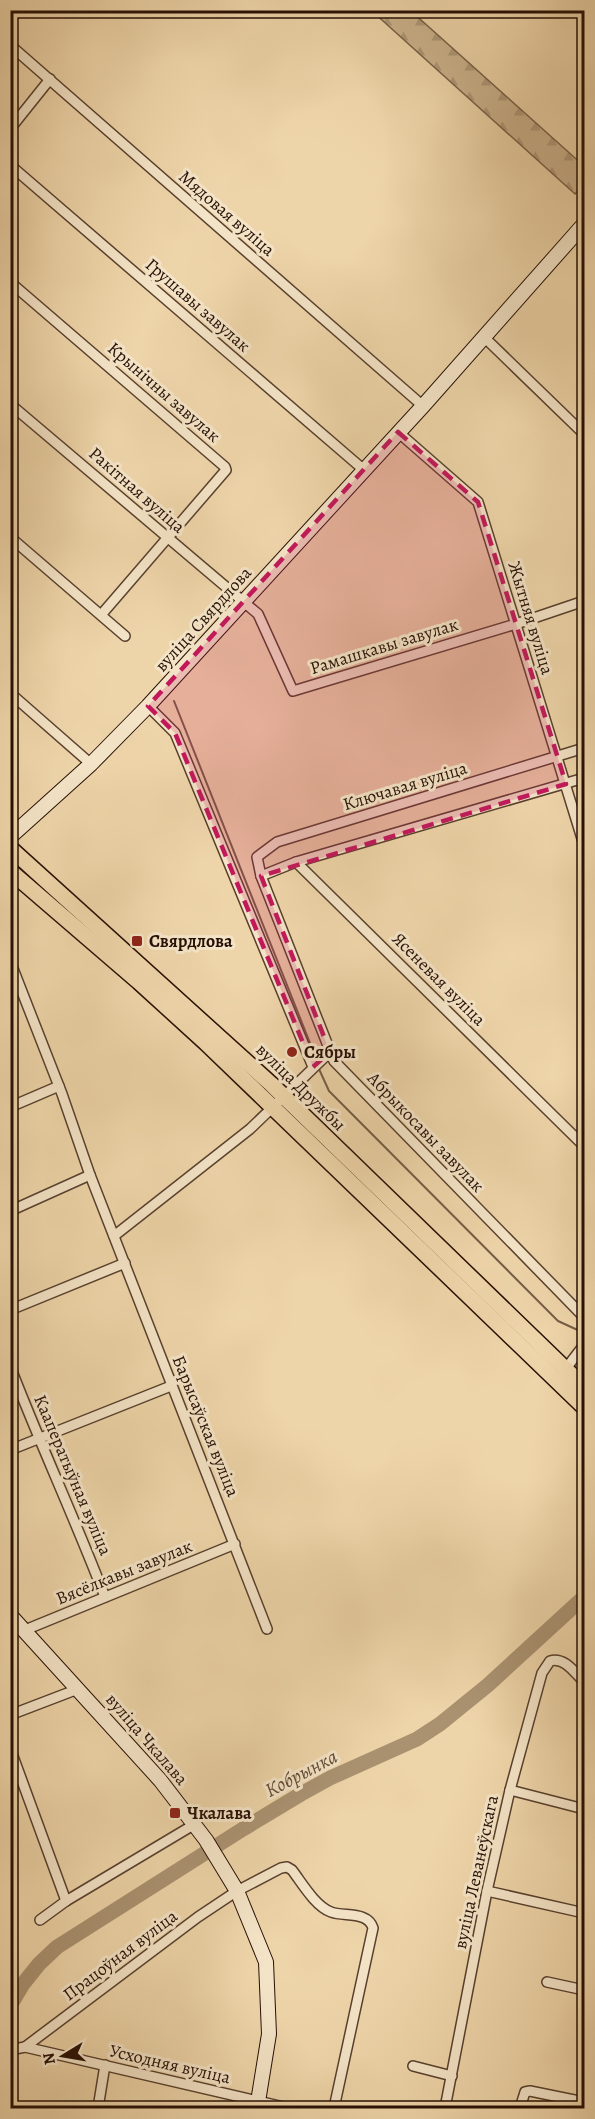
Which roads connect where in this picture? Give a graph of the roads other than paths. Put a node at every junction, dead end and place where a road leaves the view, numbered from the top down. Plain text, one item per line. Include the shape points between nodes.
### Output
1 (10, 45) edge
2 (50, 79) junction
3 (10, 129) edge
4 (10, 165) edge
5 (585, 224) edge
6 (10, 282) edge
7 (484, 337) junction
8 (10, 404) edge
9 (418, 411) junction
10 (398, 432) junction
11 (585, 434) edge
12 (364, 470) junction
13 (10, 537) edge
14 (168, 538) junction
15 (585, 601) edge
16 (242, 602) junction
17 (101, 615) junction
18 (516, 624) junction
19 (125, 636) dead end
20 (10, 693) edge
21 (148, 706) junction
22 (585, 748) edge
23 (557, 757) junction
24 (91, 764) junction
25 (585, 778) edge
26 (566, 784) junction
27 (10, 837) edge
28 (585, 845) edge
29 (10, 848) edge
30 (10, 858) edge
31 (296, 862) junction
32 (10, 871) edge
33 (261, 876) junction
34 (69, 902) junction
35 (10, 961) edge
36 (330, 1052) junction
37 (313, 1067) junction
38 (59, 1086) junction
39 (278, 1102) junction
40 (10, 1107) edge
41 (585, 1146) edge
42 (90, 1175) junction
43 (10, 1211) edge
44 (114, 1236) junction
45 (125, 1263) junction
46 (10, 1310) edge
47 (585, 1317) edge
48 (585, 1345) edge
49 (10, 1366) edge
50 (561, 1374) junction
51 (171, 1386) junction
52 (585, 1387) edge
53 (585, 1407) edge
54 (38, 1439) junction
55 (10, 1450) edge
56 (235, 1544) junction
57 (105, 1597) junction
58 (10, 1615) edge
59 (267, 1629) dead end
60 (25, 1630) junction
61 (585, 1682) edge
62 (78, 1689) junction
63 (10, 1715) edge
64 (10, 1748) edge
65 (510, 1790) junction
66 (585, 1809) edge
67 (195, 1824) junction
68 (237, 1891) junction
69 (487, 1891) junction
70 (66, 1900) junction
71 (585, 1913) edge
72 (40, 1920) dead end
73 (547, 1982) dead end
74 (585, 1990) edge
75 (25, 2047) junction
76 (10, 2053) edge
77 (105, 2066) junction
78 (413, 2066) dead end
79 (452, 2076) junction
80 (585, 2102) edge
81 (257, 2105) edge
82 (98, 2109) edge
83 (288, 2109) edge
84 (334, 2109) edge
85 (445, 2109) edge
86 (520, 2109) edge

1 - 2 street, Мядовая вуліца
2 - 3 street
2 - 9 street, Мядовая вуліца
4 - 12 street, Грушавы завулак
5 - 7 street, вуліца Свярдлова
6 - 14 street, Крынічны завулак via 225,467
7 - 9 street, вуліца Свярдлова
7 - 11 street
8 - 14 street, Ракітная вуліца
9 - 10 street, вуліца Свярдлова
10 - 12 street, вуліца Свярдлова
10 - 18 street, Жытняя вуліца via 478,502
12 - 16 street, вуліца Свярдлова
13 - 17 street
14 - 16 street, Ракітная вуліца
14 - 17 street
15 - 18 street, Рамашкавы завулак
16 - 18 street, Рамашкавы завулак via 258,614 293,691
16 - 21 street, вуліца Свярдлова
17 - 19 street
18 - 23 street, Жытняя вуліца
20 - 24 street
21 - 24 street, вуліца Свярдлова
21 - 37 street via 175,733
22 - 23 street, Ключавая вуліца
23 - 26 street, Жытняя вуліца
23 - 33 street, Ключавая вуліца via 277,842 257,857
24 - 27 street, вуліца Свярдлова
25 - 26 street
26 - 28 street, Жытняя вуліца
26 - 31 street
29 - 34 main road, вуліца Дружбы
30 - 34 main road
31 - 33 street
31 - 41 street, Ясеневая вуліца
32 - 39 main road, вуліца Дружбы
33 - 36 street, Абрыкосавы завулак
34 - 39 main road, вуліца Дружбы via 148,971
35 - 38 street, Барысаўская вуліца
36 - 37 street
36 - 47 street, Абрыкосавы завулак via 334,1061
37 - 39 street
38 - 40 street
38 - 42 street, Барысаўская вуліца
39 - 44 street via 220,1154
39 - 50 main road, вуліца Дружбы via 494,1320
39 - 50 main road, вуліца Дружбы via 348,1159
42 - 43 street
42 - 44 street, Барысаўская вуліца
44 - 45 street, Барысаўская вуліца
45 - 46 street
45 - 51 street, Барысаўская вуліца
48 - 50 street
49 - 54 street, Кааператыўная вуліца
50 - 52 main road, вуліца Дружбы
50 - 53 main road, вуліца Дружбы
51 - 54 street
51 - 56 street, Барысаўская вуліца
54 - 55 street
54 - 57 street, Кааператыўная вуліца
56 - 57 street, Вясёлкавы завулак
56 - 59 street, Барысаўская вуліца
57 - 60 street, Вясёлкавы завулак
58 - 60 street, вуліца Чкалава
60 - 62 street, вуліца Чкалава
61 - 65 street, вуліца Леванеўскага via 564,1662 550,1661 545,1666
62 - 63 street
62 - 67 street, вуліца Чкалава
64 - 70 street
65 - 66 street
65 - 69 street, вуліца Леванеўскага
67 - 68 street, вуліца Чкалава
67 - 70 street
68 - 75 street, Працоўная вуліца
68 - 81 street, вуліца Чкалава via 266,1962 269,2034
68 - 84 street, Працоўная вуліца via 286,1868 330,1912 371,1922 373,1928
69 - 71 street
69 - 79 street, вуліца Леванеўскага
70 - 72 street
73 - 74 street
75 - 76 street
75 - 77 street, Усходняя вуліца
77 - 81 street, Усходняя вуліца
77 - 82 street
78 - 79 street
79 - 85 street, вуліца Леванеўскага
80 - 86 street via 530,2091 522,2096
81 - 83 street, Усходняя вуліца

